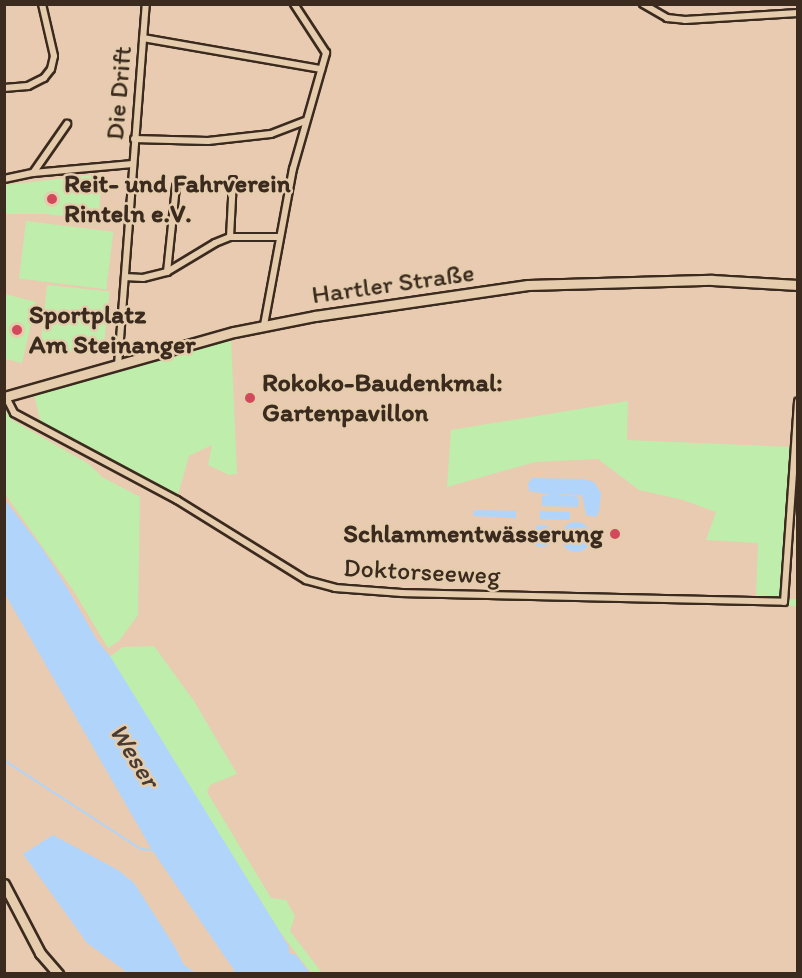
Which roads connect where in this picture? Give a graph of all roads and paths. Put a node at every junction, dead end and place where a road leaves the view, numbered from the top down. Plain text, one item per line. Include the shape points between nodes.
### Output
1 (42, 4) edge
2 (146, 4) edge
3 (294, 4) edge
4 (642, 4) edge
5 (798, 13) edge
6 (143, 38) junction
7 (321, 69) junction
8 (4, 88) edge
9 (305, 121) junction
10 (67, 124) dead end
11 (134, 140) junction
12 (133, 164) junction
13 (33, 172) junction
14 (4, 178) edge
15 (233, 180) dead end
16 (176, 186) dead end
17 (230, 237) junction
18 (279, 237) junction
19 (167, 273) junction
20 (125, 278) junction
21 (798, 285) edge
22 (264, 325) junction
23 (118, 365) junction
24 (5, 397) edge
25 (798, 401) edge
26 (4, 884) edge
27 (58, 974) edge

1 - 8 street via 54,56 51,69 44,78 28,86
2 - 6 street, Die Drift
3 - 7 street via 326,53
4 - 5 street via 667,18 685,20
6 - 7 street
6 - 11 street, Die Drift
7 - 9 street
9 - 11 street via 271,134 208,141
9 - 18 street
10 - 13 street
11 - 12 street, Die Drift
12 - 13 street
12 - 20 street, Die Drift
13 - 14 street
15 - 17 street
16 - 19 street
17 - 18 street
17 - 19 street
18 - 22 street
19 - 20 street
20 - 23 street, Die Drift
21 - 22 main road, Hartler Straße via 712,280 549,283
22 - 23 main road, Hartler Straße
23 - 24 main road, Hartler Straße
24 - 25 street, Doktorseeweg via 14,413 177,500 306,580 335,588 784,602
26 - 27 main road via 39,953

